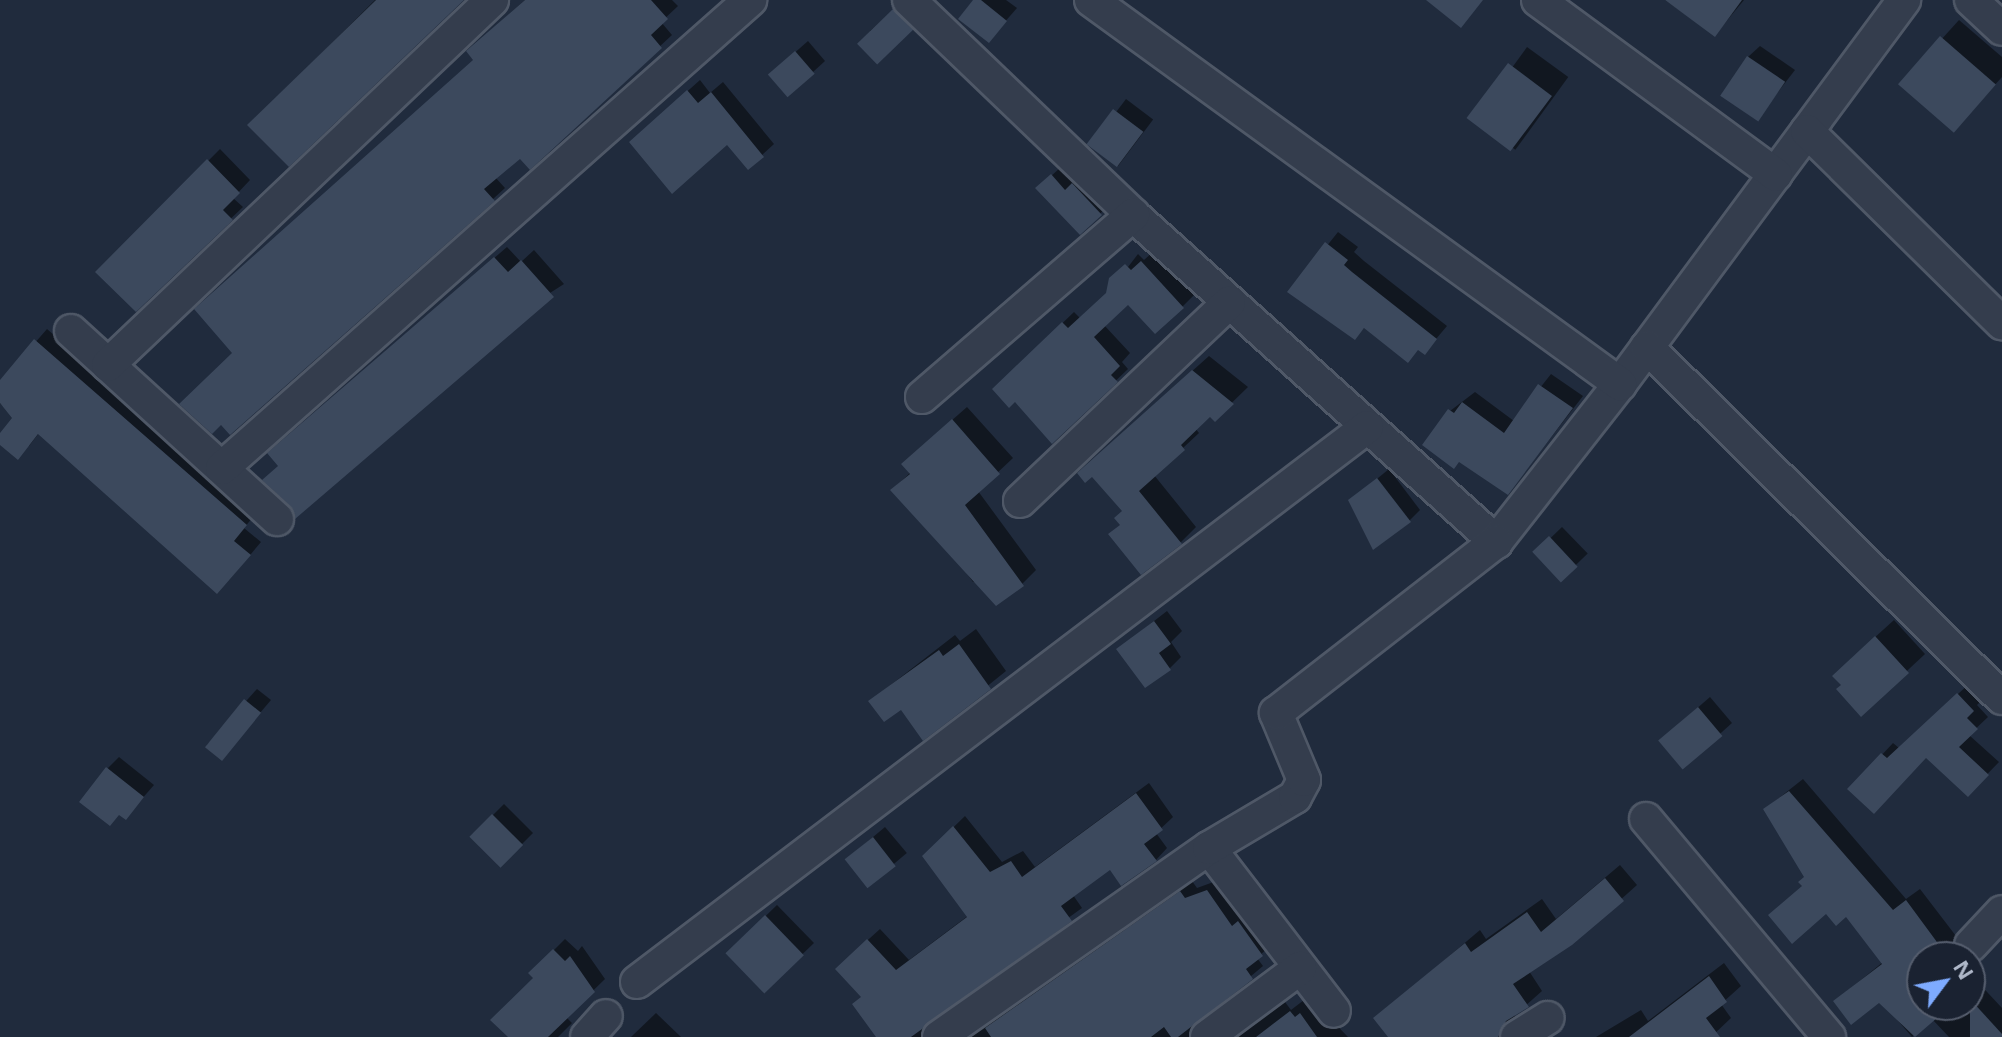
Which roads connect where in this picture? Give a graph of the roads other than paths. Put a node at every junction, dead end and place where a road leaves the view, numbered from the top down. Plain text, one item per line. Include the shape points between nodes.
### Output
1 (492, 0) edge
2 (750, 0) edge
3 (909, 0) edge
4 (1091, 0) edge
5 (1538, 0) edge
6 (1904, 0) edge
7 (1971, 0) edge
8 (2002, 29) edge
9 (1807, 131) junction
10 (1776, 175) junction
11 (1133, 215) junction
12 (1229, 303) junction
13 (2002, 323) edge
14 (71, 331) dead end
15 (1647, 347) junction
16 (108, 365) junction
17 (1620, 384) junction
18 (922, 397) dead end
19 (1367, 427) junction
20 (222, 468) junction
21 (1020, 501) dead end
22 (277, 519) dead end
23 (1496, 542) junction
24 (2002, 698) edge
25 (1646, 819) dead end
26 (1209, 848) junction
27 (2002, 912) edge
28 (1975, 941) edge
29 (1300, 968) junction
30 (637, 982) dead end
31 (1334, 1011) dead end
32 (1547, 1018) dead end
33 (939, 1037) edge
34 (1207, 1037) edge
35 (1517, 1037) edge
36 (1829, 1037) edge

1 - 16 street
2 - 20 street
3 - 11 street
4 - 17 street
5 - 10 street
6 - 9 street
7 - 8 street
9 - 10 street
9 - 13 street
10 - 15 street
11 - 12 street
11 - 18 street
12 - 19 street
12 - 21 street
14 - 16 street
15 - 17 street
15 - 24 street
16 - 20 street
17 - 23 street
19 - 23 street
19 - 30 street
20 - 22 street
23 - 26 street via 1284,702 1275,721 1304,780 1303,789
25 - 36 street
26 - 29 street
26 - 33 street
27 - 28 street
29 - 31 street
29 - 34 street
32 - 35 street

